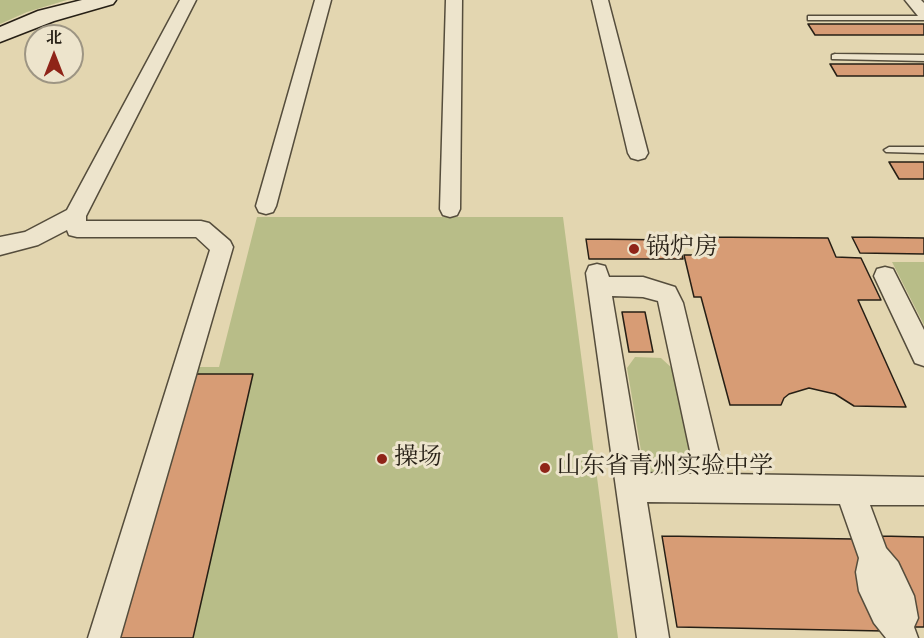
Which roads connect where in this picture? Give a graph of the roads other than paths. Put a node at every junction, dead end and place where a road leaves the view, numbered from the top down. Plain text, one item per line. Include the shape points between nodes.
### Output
1 (106, 0) edge
2 (188, 0) edge
3 (323, 0) edge
4 (454, 0) edge
5 (600, 0) edge
6 (913, 0) edge
7 (924, 13) edge
8 (811, 18) dead end
9 (924, 18) edge
10 (0, 35) edge
11 (835, 57) dead end
12 (924, 58) edge
13 (889, 150) dead end
14 (924, 150) edge
15 (638, 153) dead end
16 (266, 206) dead end
17 (450, 209) dead end
18 (75, 216) junction
19 (0, 246) edge
20 (885, 276) dead end
21 (924, 355) edge
22 (629, 487) junction
23 (713, 489) junction
24 (850, 490) junction
25 (924, 491) edge
26 (900, 632) edge
27 (104, 638) edge
28 (653, 638) edge

1 - 10 street via 46,16
2 - 18 street
3 - 16 street
4 - 17 street
5 - 15 street
6 - 7 street
8 - 9 lane
11 - 12 lane
13 - 14 lane
18 - 19 street via 30,239
18 - 27 street via 77,229 201,229 222,247
20 - 21 street
22 - 23 street
22 - 23 street via 598,280 667,294
22 - 28 street
23 - 24 street
24 - 25 street
24 - 26 street via 874,558 871,572 875,591

